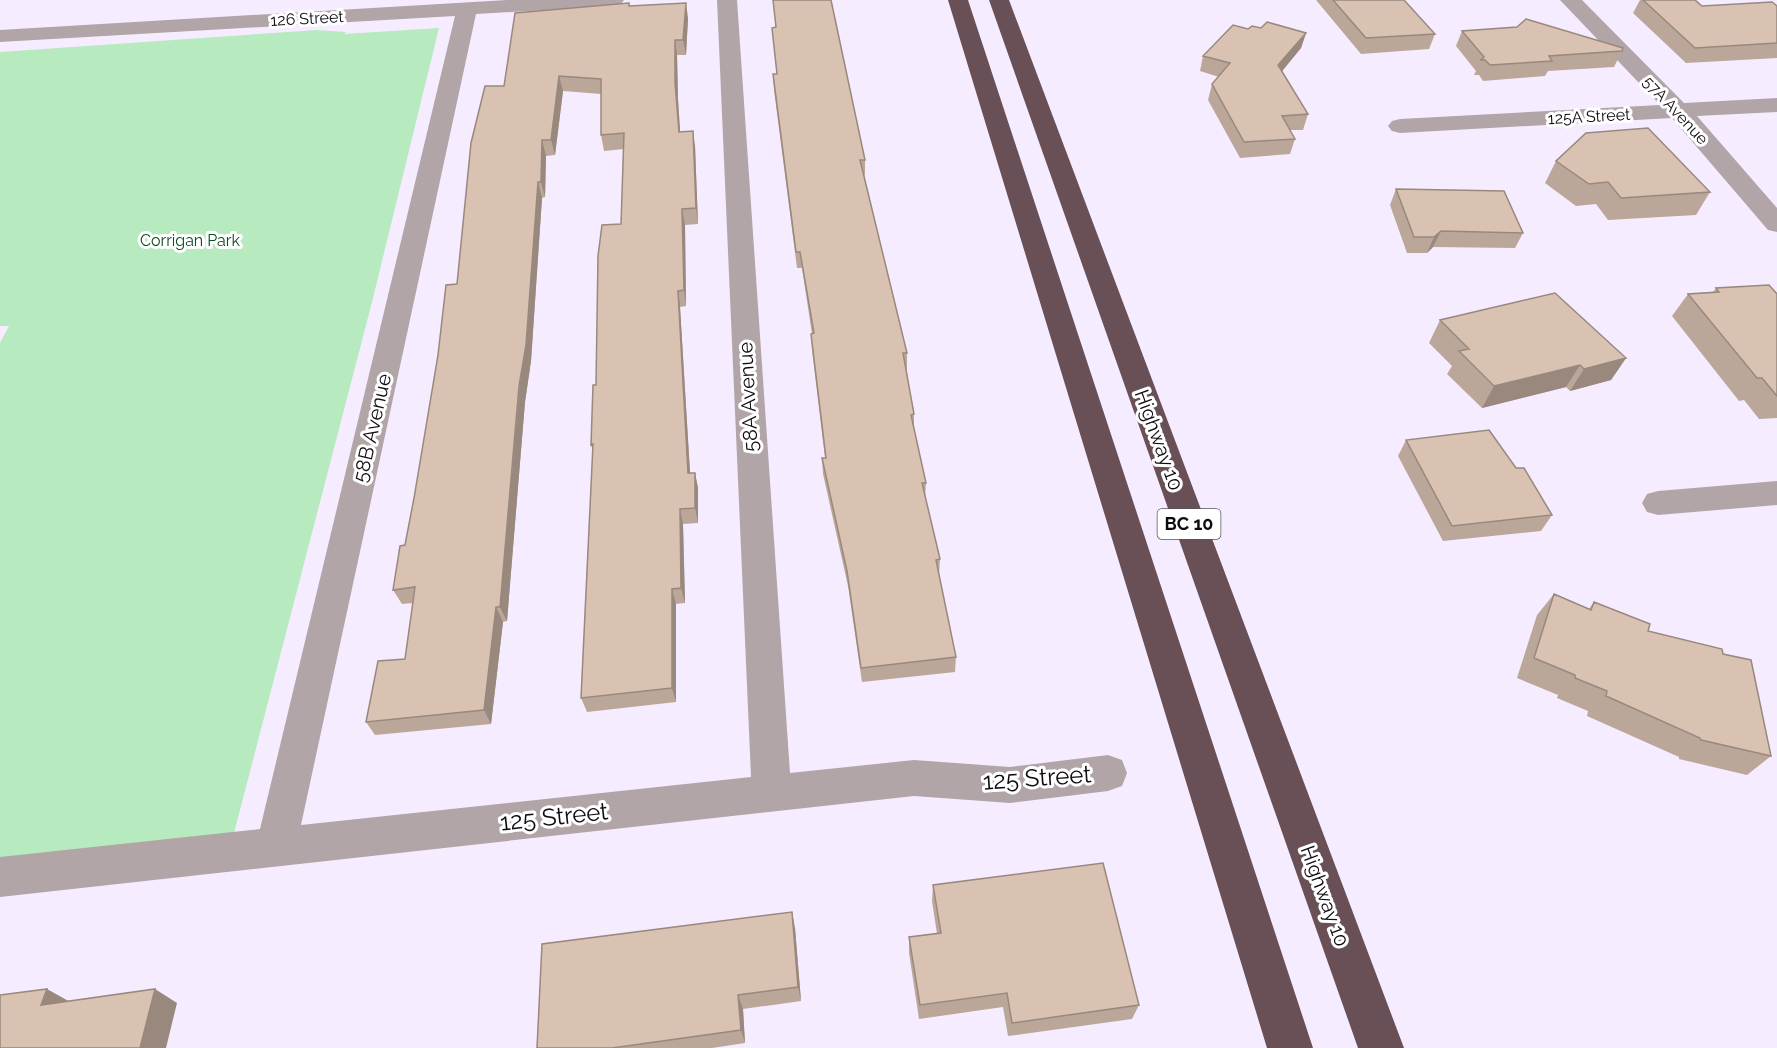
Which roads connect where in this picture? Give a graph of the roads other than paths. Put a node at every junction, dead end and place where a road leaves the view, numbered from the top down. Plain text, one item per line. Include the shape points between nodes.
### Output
1 (614, 0) edge
2 (727, 0) edge
3 (958, 0) edge
4 (999, 0) edge
5 (1570, 0) edge
6 (468, 8) junction
7 (0, 36) edge
8 (1777, 105) edge
9 (1680, 111) junction
10 (1400, 126) dead end
11 (1777, 224) edge
12 (1777, 493) edge
13 (1658, 503) dead end
14 (1108, 773) dead end
15 (772, 794) junction
16 (276, 848) junction
17 (0, 877) edge
18 (1290, 1048) edge
19 (1382, 1048) edge

1 - 6 street, 126 Street
2 - 15 street, 58A Avenue
3 - 18 highway, BC 10
4 - 19 highway, Highway 10 / BC 10
5 - 9 street, 57A Avenue
6 - 7 street, 126 Street
6 - 16 street, 58B Avenue
8 - 9 street, 125A Street
9 - 10 street, 125A Street
9 - 11 street, 57A Avenue
12 - 13 street
14 - 15 street, 125 Street via 1010,785 914,778
15 - 16 street, 125 Street
16 - 17 street, 125 Street

